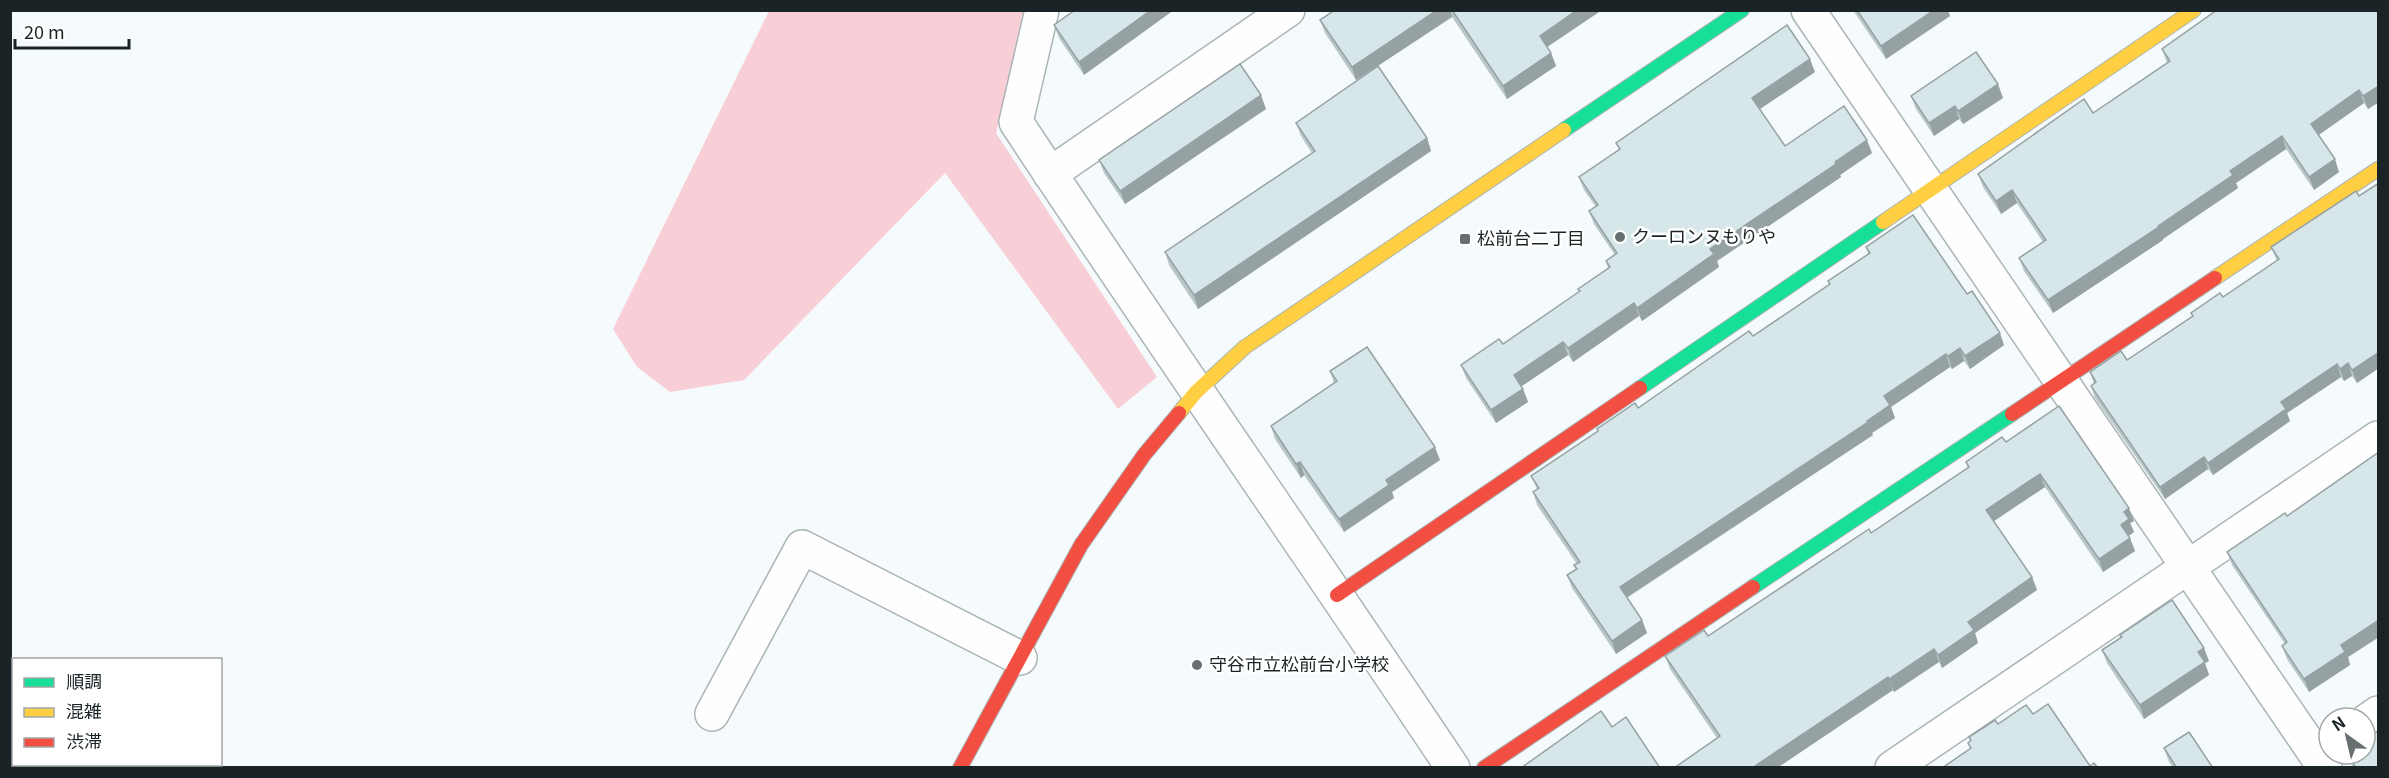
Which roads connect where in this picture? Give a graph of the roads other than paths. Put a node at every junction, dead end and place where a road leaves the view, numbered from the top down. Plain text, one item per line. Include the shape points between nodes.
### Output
1 (1042, 10) edge
2 (1288, 10) edge
3 (1742, 10) edge
4 (1808, 10) edge
5 (2194, 10) edge
6 (2379, 169) edge
7 (1050, 174) junction
8 (1930, 189) junction
9 (2060, 380) junction
10 (1196, 392) junction
11 (2379, 438) edge
12 (2188, 568) junction
13 (1337, 594) junction
14 (1020, 658) junction
15 (712, 714) dead end
16 (2317, 759) edge
17 (960, 768) edge
18 (1453, 768) edge
19 (1484, 768) edge
20 (1892, 768) edge

1 - 7 street via 1016,122
2 - 7 street
3 - 10 street via 1274,326
4 - 8 street
5 - 8 street
6 - 9 street
7 - 10 street
8 - 9 street
8 - 13 street
9 - 12 street
9 - 19 street
10 - 13 street
10 - 14 street via 1144,455 1081,545
11 - 12 street
12 - 16 street
12 - 20 street
13 - 18 street
14 - 15 street via 802,547
14 - 17 street

